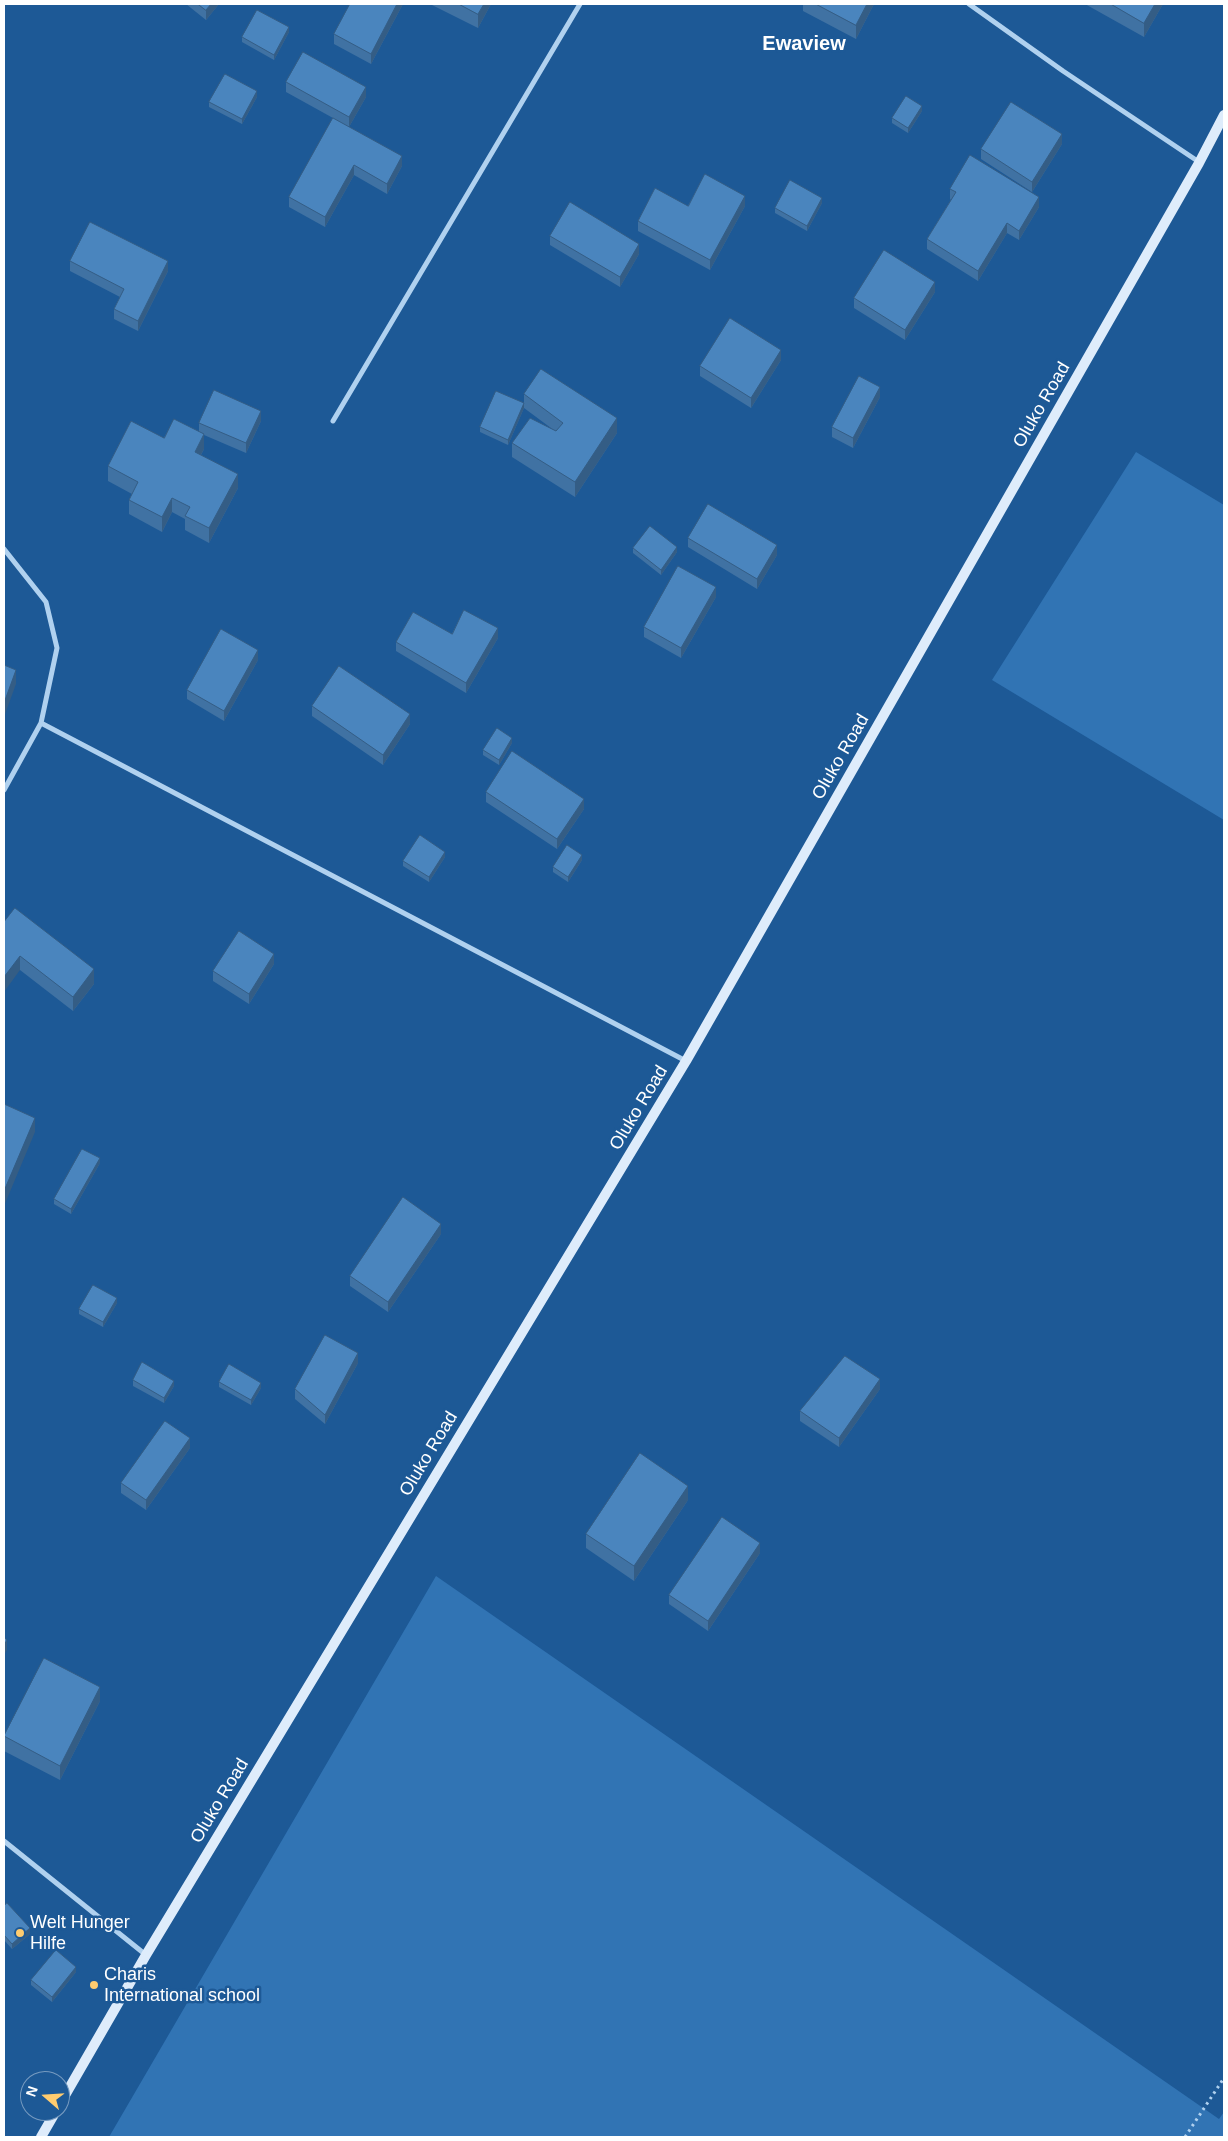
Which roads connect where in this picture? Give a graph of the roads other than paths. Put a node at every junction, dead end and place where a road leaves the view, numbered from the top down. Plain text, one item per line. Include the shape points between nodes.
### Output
1 (580, 4) edge
2 (969, 4) edge
3 (1224, 115) edge
4 (1199, 163) junction
5 (333, 421) dead end
6 (4, 549) edge
7 (41, 723) junction
8 (4, 790) edge
9 (686, 1061) junction
10 (4, 1841) edge
11 (146, 1955) junction
12 (70, 2087) edge
13 (50, 2121) edge
14 (41, 2137) edge

1 - 5 street
2 - 4 street
3 - 4 main road, Oluko Road
4 - 9 main road, Oluko Road
6 - 7 street via 46,602 56,648
7 - 8 street
7 - 9 street
9 - 11 main road, Oluko Road
10 - 11 street
11 - 12 main road, Oluko Road
13 - 14 main road

